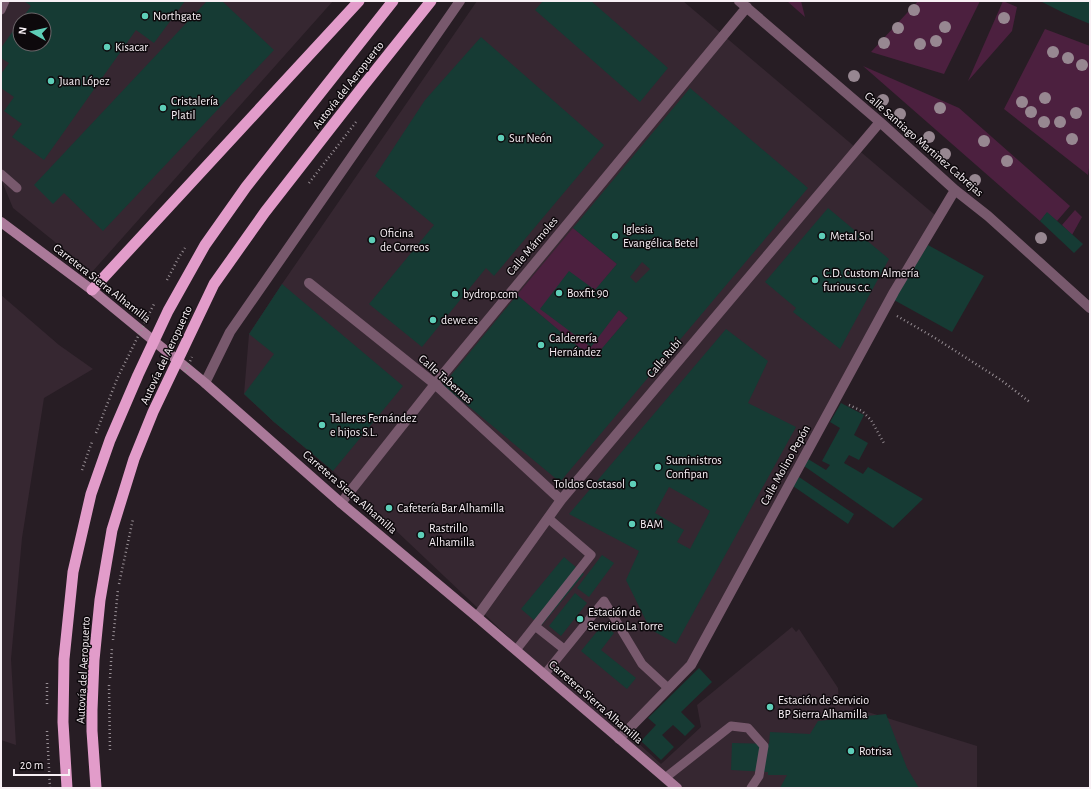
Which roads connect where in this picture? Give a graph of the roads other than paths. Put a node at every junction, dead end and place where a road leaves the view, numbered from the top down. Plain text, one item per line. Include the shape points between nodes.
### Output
1 (5, 1) edge
2 (359, 1) edge
3 (393, 1) edge
4 (431, 1) edge
5 (460, 1) edge
6 (743, 4) edge
7 (1, 10) edge
8 (880, 122) junction
9 (1, 174) edge
10 (16, 188) dead end
11 (955, 190) junction
12 (1, 222) edge
13 (309, 283) dead end
14 (92, 290) junction
15 (1090, 308) edge
16 (154, 341) junction
17 (177, 360) junction
18 (205, 383) junction
19 (435, 384) junction
20 (561, 500) junction
21 (341, 503) junction
22 (548, 518) junction
23 (477, 617) junction
24 (535, 626) junction
25 (516, 650) junction
26 (564, 650) junction
27 (544, 674) junction
28 (668, 688) junction
29 (619, 739) junction
30 (665, 778) junction
31 (67, 788) edge
32 (96, 788) edge
33 (677, 788) edge
34 (751, 788) edge

1 - 7 lane
2 - 14 highway
3 - 16 highway, Autovía del Aeropuerto via 246,187 205,245
4 - 17 highway, Autovía del Aeropuerto via 265,212 214,284
5 - 18 street via 230,332
6 - 8 street, Calle Santiago Martinez Cabrejas
6 - 19 street, Calle Mármoles
8 - 11 street, Calle Santiago Martinez Cabrejas
8 - 20 street, Calle Rubí
9 - 10 lane
11 - 15 street, Calle Santiago Martinez Cabrejas via 988,216
11 - 28 street, Calle Molino Pepón via 884,309 691,664
12 - 14 main road, Carretera Sierra Alhamilla
13 - 19 street, Calle Tabernas
14 - 16 main road, Carretera Sierra Alhamilla
16 - 17 main road, Carretera Sierra Alhamilla
16 - 31 highway, Autovía del Aeropuerto via 110,440 91,494 73,572 64,659 63,722
17 - 18 main road, Carretera Sierra Alhamilla
17 - 32 highway, Autovía del Aeropuerto via 134,460 112,530 100,600 94,660 92,731
18 - 21 main road, Carretera Sierra Alhamilla
19 - 20 street, Calle Tabernas
19 - 21 street, Calle Mármoles
20 - 22 street, Calle Rubí
21 - 23 main road, Carretera Sierra Alhamilla
22 - 23 street, Calle Rubí
22 - 24 lane via 591,555
23 - 25 main road, Carretera Sierra Alhamilla
24 - 25 lane
24 - 26 lane
25 - 27 main road, Carretera Sierra Alhamilla
26 - 27 lane
26 - 28 lane via 604,601 642,664
27 - 29 main road, Carretera Sierra Alhamilla
28 - 29 street, Calle Molino Pepón
29 - 30 main road, Carretera Sierra Alhamilla
30 - 33 main road, Carretera Sierra Alhamilla
30 - 34 lane via 731,726 748,728 764,746 759,776

